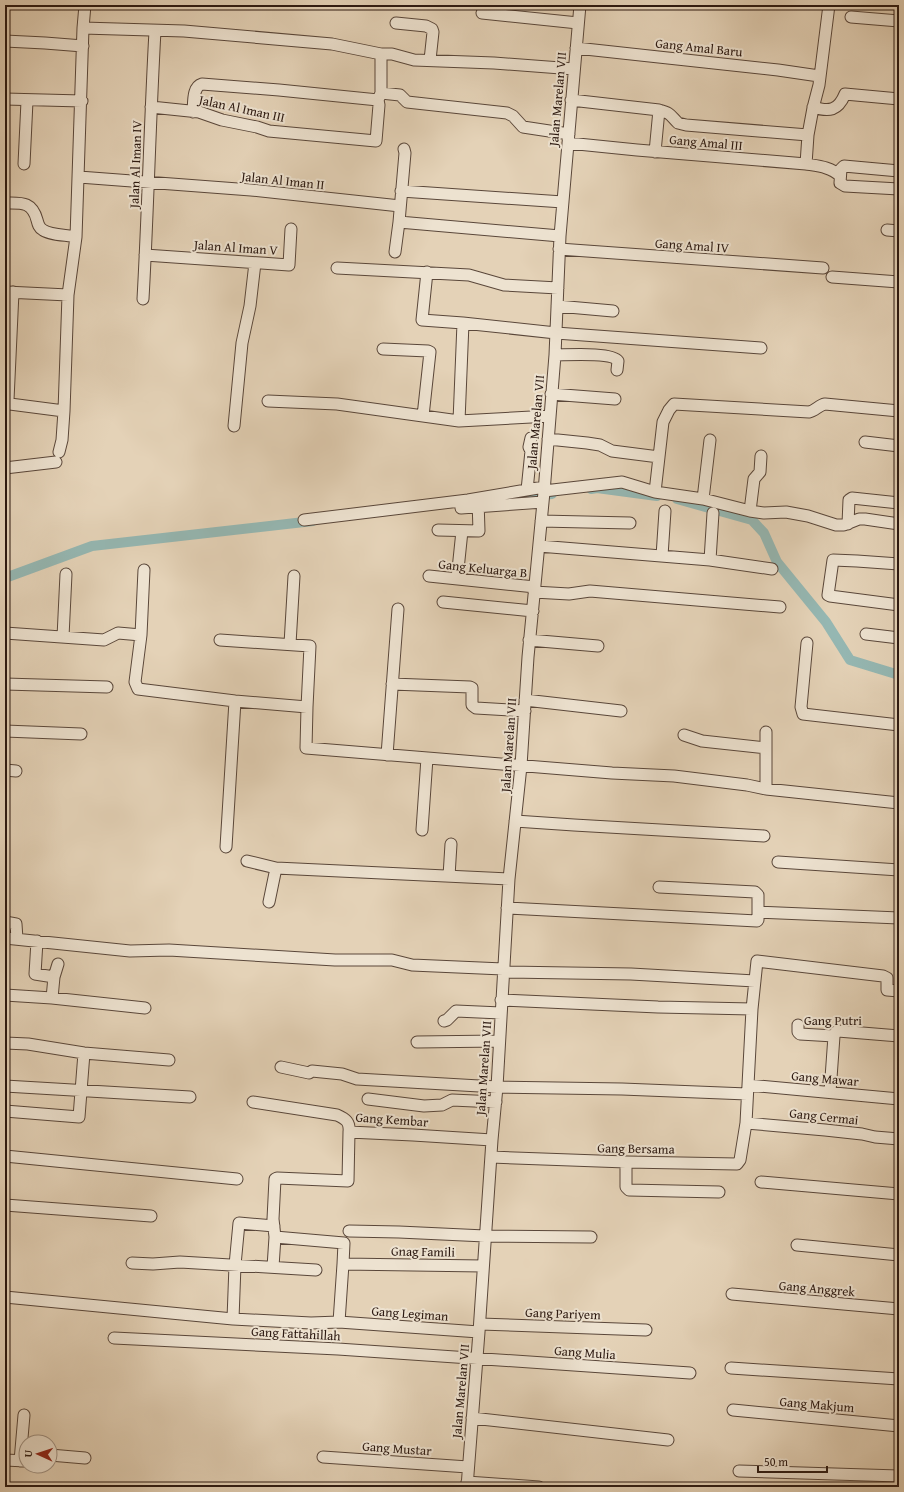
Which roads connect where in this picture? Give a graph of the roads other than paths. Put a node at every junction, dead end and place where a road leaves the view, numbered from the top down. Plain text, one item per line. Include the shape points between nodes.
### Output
1 (85, 5) edge
2 (580, 5) edge
3 (829, 5) edge
4 (482, 14) dead end
5 (850, 17) dead end
6 (899, 18) edge
7 (578, 23) junction
8 (396, 24) dead end
9 (83, 28) junction
10 (155, 30) junction
11 (5, 41) edge
12 (83, 46) junction
13 (576, 48) junction
14 (381, 54) junction
15 (430, 60) junction
16 (574, 69) junction
17 (819, 76) junction
18 (380, 97) junction
19 (5, 99) edge
20 (899, 99) edge
21 (27, 100) junction
22 (571, 100) junction
23 (82, 101) junction
24 (151, 107) junction
25 (813, 107) junction
26 (659, 110) junction
27 (193, 112) junction
28 (808, 135) junction
29 (568, 138) junction
30 (404, 149) dead end
31 (655, 152) junction
32 (24, 164) dead end
33 (806, 164) junction
34 (899, 171) edge
35 (840, 176) junction
36 (79, 177) junction
37 (149, 182) junction
38 (899, 189) edge
39 (401, 191) junction
40 (563, 202) junction
41 (5, 203) edge
42 (400, 206) junction
43 (399, 222) junction
44 (291, 229) dead end
45 (887, 230) dead end
46 (899, 231) edge
47 (560, 236) junction
48 (76, 237) junction
49 (559, 249) junction
50 (395, 252) dead end
51 (146, 255) junction
52 (255, 263) junction
53 (337, 268) dead end
54 (823, 268) dead end
55 (426, 272) junction
56 (832, 277) dead end
57 (899, 282) edge
58 (558, 288) junction
59 (9, 292) edge
60 (68, 295) junction
61 (143, 299) dead end
62 (557, 306) junction
63 (613, 311) dead end
64 (463, 323) junction
65 (556, 333) junction
66 (8, 335) edge
67 (761, 348) dead end
68 (383, 349) dead end
69 (555, 355) junction
70 (617, 370) dead end
71 (551, 394) junction
72 (615, 399) dead end
73 (268, 401) dead end
74 (899, 411) edge
75 (64, 412) junction
76 (423, 416) junction
77 (550, 416) junction
78 (459, 421) junction
79 (234, 426) dead end
80 (532, 438) dead end
81 (548, 439) junction
82 (710, 440) dead end
83 (864, 442) dead end
84 (899, 446) edge
85 (762, 456) dead end
86 (659, 457) junction
87 (5, 468) edge
88 (527, 490) junction
89 (655, 492) junction
90 (544, 495) junction
91 (703, 499) junction
92 (478, 502) junction
93 (899, 503) edge
94 (461, 508) dead end
95 (750, 510) junction
96 (665, 512) dead end
97 (713, 513) dead end
98 (304, 520) dead end
99 (541, 521) junction
100 (630, 523) dead end
101 (848, 524) junction
102 (899, 524) edge
103 (438, 530) dead end
104 (462, 531) junction
105 (539, 546) junction
106 (662, 556) junction
107 (710, 560) junction
108 (899, 564) edge
109 (772, 569) dead end
110 (144, 570) dead end
111 (66, 574) dead end
112 (294, 576) dead end
113 (429, 576) dead end
114 (456, 579) junction
115 (535, 590) junction
116 (443, 602) dead end
117 (899, 605) edge
118 (780, 607) dead end
119 (398, 610) dead end
120 (532, 611) junction
121 (5, 633) edge
122 (866, 634) dead end
123 (141, 635) junction
124 (62, 637) junction
125 (899, 638) edge
126 (220, 640) dead end
127 (530, 640) junction
128 (807, 643) dead end
129 (290, 644) junction
130 (598, 646) dead end
131 (5, 684) edge
132 (392, 684) junction
133 (107, 687) dead end
134 (235, 701) junction
135 (525, 706) junction
136 (307, 707) junction
137 (620, 711) dead end
138 (899, 725) edge
139 (5, 731) edge
140 (766, 732) dead end
141 (81, 734) dead end
142 (684, 735) dead end
143 (766, 748) junction
144 (387, 755) junction
145 (427, 758) junction
146 (521, 766) junction
147 (766, 789) junction
148 (899, 803) edge
149 (515, 821) junction
150 (422, 830) dead end
151 (764, 836) dead end
152 (451, 844) dead end
153 (226, 847) dead end
154 (247, 861) dead end
155 (778, 862) dead end
156 (276, 868) junction
157 (899, 870) edge
158 (449, 876) junction
159 (509, 879) junction
160 (659, 887) dead end
161 (269, 902) dead end
162 (507, 908) junction
163 (758, 912) junction
164 (899, 918) edge
165 (5, 922) edge
166 (5, 938) edge
167 (17, 939) junction
168 (37, 941) junction
169 (58, 964) dead end
170 (503, 971) junction
171 (54, 977) junction
172 (755, 980) junction
173 (899, 991) edge
174 (5, 995) edge
175 (52, 998) junction
176 (501, 1000) junction
177 (145, 1008) dead end
178 (752, 1009) junction
179 (501, 1013) junction
180 (444, 1021) dead end
181 (798, 1025) dead end
182 (834, 1036) junction
183 (899, 1036) edge
184 (499, 1041) junction
185 (417, 1042) dead end
186 (5, 1043) edge
187 (84, 1053) junction
188 (169, 1060) dead end
189 (281, 1067) dead end
190 (5, 1086) edge
191 (497, 1087) junction
192 (81, 1090) junction
193 (747, 1090) junction
194 (830, 1092) junction
195 (190, 1097) dead end
196 (368, 1099) dead end
197 (899, 1099) edge
198 (253, 1102) dead end
199 (496, 1102) junction
200 (5, 1111) edge
201 (746, 1123) junction
202 (349, 1132) junction
203 (899, 1139) edge
204 (492, 1140) junction
205 (5, 1156) edge
206 (491, 1157) junction
207 (626, 1162) junction
208 (237, 1179) dead end
209 (761, 1182) dead end
210 (719, 1192) dead end
211 (899, 1194) edge
212 (5, 1205) edge
213 (151, 1216) dead end
214 (349, 1231) dead end
215 (274, 1232) junction
216 (485, 1236) junction
217 (591, 1237) dead end
218 (797, 1245) dead end
219 (899, 1255) edge
220 (132, 1263) dead end
221 (343, 1264) junction
222 (235, 1265) junction
223 (483, 1266) junction
224 (273, 1267) junction
225 (316, 1270) dead end
226 (732, 1294) dead end
227 (5, 1297) edge
228 (899, 1309) edge
229 (233, 1319) junction
230 (339, 1322) junction
231 (479, 1328) junction
232 (646, 1330) dead end
233 (114, 1338) dead end
234 (477, 1358) junction
235 (731, 1368) dead end
236 (690, 1373) dead end
237 (899, 1379) edge
238 (733, 1410) dead end
239 (24, 1415) dead end
240 (472, 1418) junction
241 (899, 1426) edge
242 (24, 1434) edge
243 (668, 1440) dead end
244 (58, 1456) edge
245 (323, 1457) dead end
246 (85, 1458) dead end
247 (5, 1460) edge
248 (18, 1461) edge
249 (468, 1468) junction
250 (739, 1471) dead end
251 (899, 1476) edge
252 (467, 1484) edge
253 (539, 1487) edge

1 - 9 street
2 - 7 street, Jalan Marelan VII
3 - 17 street
4 - 7 street
5 - 6 street
7 - 13 street, Jalan Marelan VII
8 - 15 street via 426,26 432,29
9 - 10 street
9 - 12 street
10 - 14 street via 332,44
10 - 24 street, Jalan Al Iman IV
11 - 12 street
12 - 23 street
13 - 16 street, Jalan Marelan VII
13 - 17 street, Gang Amal Baru
14 - 15 street
14 - 18 street
15 - 16 street
16 - 22 street, Jalan Marelan VII
17 - 25 street
18 - 27 street, Gang Amal III via 202,84 195,90
18 - 27 street, Jalan Al Iman III via 376,142 269,131
18 - 29 street, Gang Amal III via 400,95 407,102 507,113 523,127
19 - 21 street
20 - 25 street via 845,94 836,108 830,110
21 - 23 street
21 - 32 street
22 - 26 street
22 - 29 street, Jalan Marelan VII
23 - 36 street
24 - 27 street, Jalan Al Iman III
24 - 37 street, Jalan Al Iman IV
25 - 28 street
26 - 28 street via 668,112 679,123
26 - 31 street
28 - 33 street
29 - 31 street, Gang Amal III
29 - 40 street, Jalan Marelan VII
30 - 39 street
31 - 33 street, Gang Amal III
33 - 35 street, Gang Amal III via 828,168
34 - 35 street via 844,166
35 - 38 street, Gang Amal III via 842,185
36 - 37 street, Jalan Al Iman II
36 - 48 street
37 - 42 street, Jalan Al Iman II
37 - 51 street, Jalan Al Iman IV
39 - 40 street
39 - 42 street
40 - 47 street, Jalan Marelan VII
41 - 48 street via 31,207 39,227 44,231
42 - 43 street
43 - 47 street
43 - 50 street
44 - 52 street, Jalan Al Iman V via 289,265
45 - 46 street
47 - 49 street, Jalan Marelan VII
48 - 60 street
49 - 54 street, Gang Amal IV
49 - 58 street, Jalan Marelan VII
51 - 52 street, Jalan Al Iman V
51 - 61 street, Jalan Al Iman IV
52 - 79 street via 242,344
53 - 55 street
55 - 58 street via 469,276 504,285
55 - 64 street via 422,320
56 - 57 street
58 - 62 street, Jalan Marelan VII
59 - 60 street
59 - 66 street
60 - 75 street
62 - 63 street
62 - 65 street, Jalan Marelan VII
64 - 65 street
64 - 78 street
65 - 67 street
65 - 69 street, Jalan Marelan VII
66 - 75 street via 10,404
68 - 76 street via 430,352
69 - 70 street via 606,355 618,361
69 - 71 street, Jalan Marelan VII
71 - 72 street
71 - 77 street, Jalan Marelan VII
73 - 76 street via 337,404
74 - 86 street via 825,404 809,412 674,404 663,422
75 - 87 street via 62,440 57,457
76 - 78 street
77 - 78 street
77 - 81 street, Jalan Marelan VII
80 - 88 street via 529,447 531,451
81 - 86 street via 600,445 612,452
81 - 90 street, Jalan Marelan VII
82 - 91 street
83 - 84 street
85 - 95 street via 760,472 754,479
86 - 89 street
88 - 90 street
88 - 92 street
89 - 90 street via 622,482
89 - 91 street
90 - 92 street
90 - 99 street, Jalan Marelan VII
91 - 95 street
92 - 94 street
92 - 98 street
92 - 104 street via 479,532
93 - 101 street via 852,498 849,500
95 - 101 street via 764,513 786,512 808,516 829,524
96 - 106 street
97 - 107 street
99 - 100 street
99 - 105 street, Jalan Marelan VII
101 - 102 street via 865,519
103 - 104 street
104 - 114 street
105 - 106 street
105 - 115 street, Jalan Marelan VII
106 - 107 street
107 - 109 street
108 - 117 street via 833,560 828,594
110 - 123 street
111 - 124 street
112 - 129 street
113 - 114 street, Gang Keluarga B
114 - 115 street, Gang Keluarga B
115 - 118 street, Gang Keluarga B via 569,594 590,591
115 - 120 street, Jalan Marelan VII
116 - 120 street
119 - 132 street
120 - 127 street, Jalan Marelan VII
121 - 124 street
122 - 125 street
123 - 124 street via 118,633 104,640
123 - 134 street via 135,682 138,689
126 - 129 street
127 - 130 street
127 - 135 street, Jalan Marelan VII
128 - 138 street via 801,707 803,714
129 - 136 street via 310,646
131 - 133 street
132 - 135 street via 470,687 472,705 476,708
132 - 144 street
134 - 136 street
134 - 153 street
135 - 137 street
135 - 146 street, Jalan Marelan VII
136 - 144 street via 306,748
139 - 141 street
140 - 143 street
142 - 143 street via 702,741
143 - 147 street
144 - 145 street
145 - 146 street
145 - 150 street
146 - 147 street via 674,776
146 - 149 street, Jalan Marelan VII
147 - 148 street
149 - 151 street
149 - 159 street, Jalan Marelan VII
152 - 158 street
154 - 156 street
155 - 157 street
156 - 158 street
156 - 161 street
158 - 159 street
159 - 162 street, Jalan Marelan VII
160 - 163 street via 755,892 758,895
162 - 163 street via 757,921
162 - 170 street, Jalan Marelan VII
163 - 164 street
165 - 167 street via 16,924
166 - 167 street
167 - 168 street
168 - 170 street via 130,950 335,960 392,960 412,965
168 - 171 street via 35,974
169 - 171 street
170 - 172 street
170 - 176 street, Jalan Marelan VII
171 - 175 street
172 - 173 street via 758,960 885,976 887,990
172 - 178 street
174 - 175 street
175 - 177 street
176 - 178 street
176 - 179 street, Jalan Marelan VII
178 - 193 street
179 - 180 street via 456,1011
179 - 184 street, Jalan Marelan VII
181 - 182 street, Gang Putri via 800,1034
182 - 183 street, Gang Putri via 838,1031
182 - 194 street
184 - 185 street
184 - 191 street, Jalan Marelan VII
186 - 187 street
187 - 188 street
187 - 192 street
189 - 191 street, Gang Mawar via 309,1073 312,1070 342,1074 357,1079
190 - 192 street
191 - 193 street, Gang Mawar
191 - 199 street, Jalan Marelan VII
192 - 195 street
192 - 200 street via 79,1117
193 - 194 street, Gang Mawar
193 - 201 street
194 - 197 street, Gang Mawar
196 - 199 street via 424,1106 442,1105 452,1100
198 - 202 street, Gang Kembar via 337,1116 348,1122
199 - 204 street, Jalan Marelan VII
201 - 203 street, Gang Cermai
201 - 207 street, Gang Bersama via 740,1160 737,1164
202 - 204 street, Gang Kembar
202 - 215 street via 348,1180 275,1178
204 - 206 street, Jalan Marelan VII
205 - 208 street
206 - 207 street, Gang Bersama
206 - 216 street, Jalan Marelan VII
207 - 210 street via 626,1187 629,1190
209 - 211 street
212 - 213 street
214 - 216 street
215 - 221 street via 305,1239 344,1243
215 - 222 street via 239,1223
215 - 224 street
216 - 217 street
216 - 223 street, Jalan Marelan VII
218 - 219 street
220 - 222 street
221 - 223 street, Gnag Famili
221 - 230 street
222 - 224 street
222 - 229 street
223 - 231 street, Jalan Marelan VII
224 - 225 street
226 - 228 street, Gang Anggrek
227 - 229 street, Gang Legiman
229 - 230 street, Gang Legiman
230 - 231 street, Gang Legiman
231 - 232 street, Gang Pariyem
231 - 234 street, Jalan Marelan VII
233 - 234 street, Gang Fattahillah
234 - 236 street, Gang Mulia
234 - 240 street, Jalan Marelan VII
235 - 237 street
238 - 241 street, Gang Makjum
239 - 242 street
240 - 243 street
240 - 249 street, Jalan Marelan VII
244 - 246 street
245 - 249 street, Gang Mustar
247 - 248 street
249 - 252 street, Jalan Marelan VII
250 - 251 street
252 - 253 street

